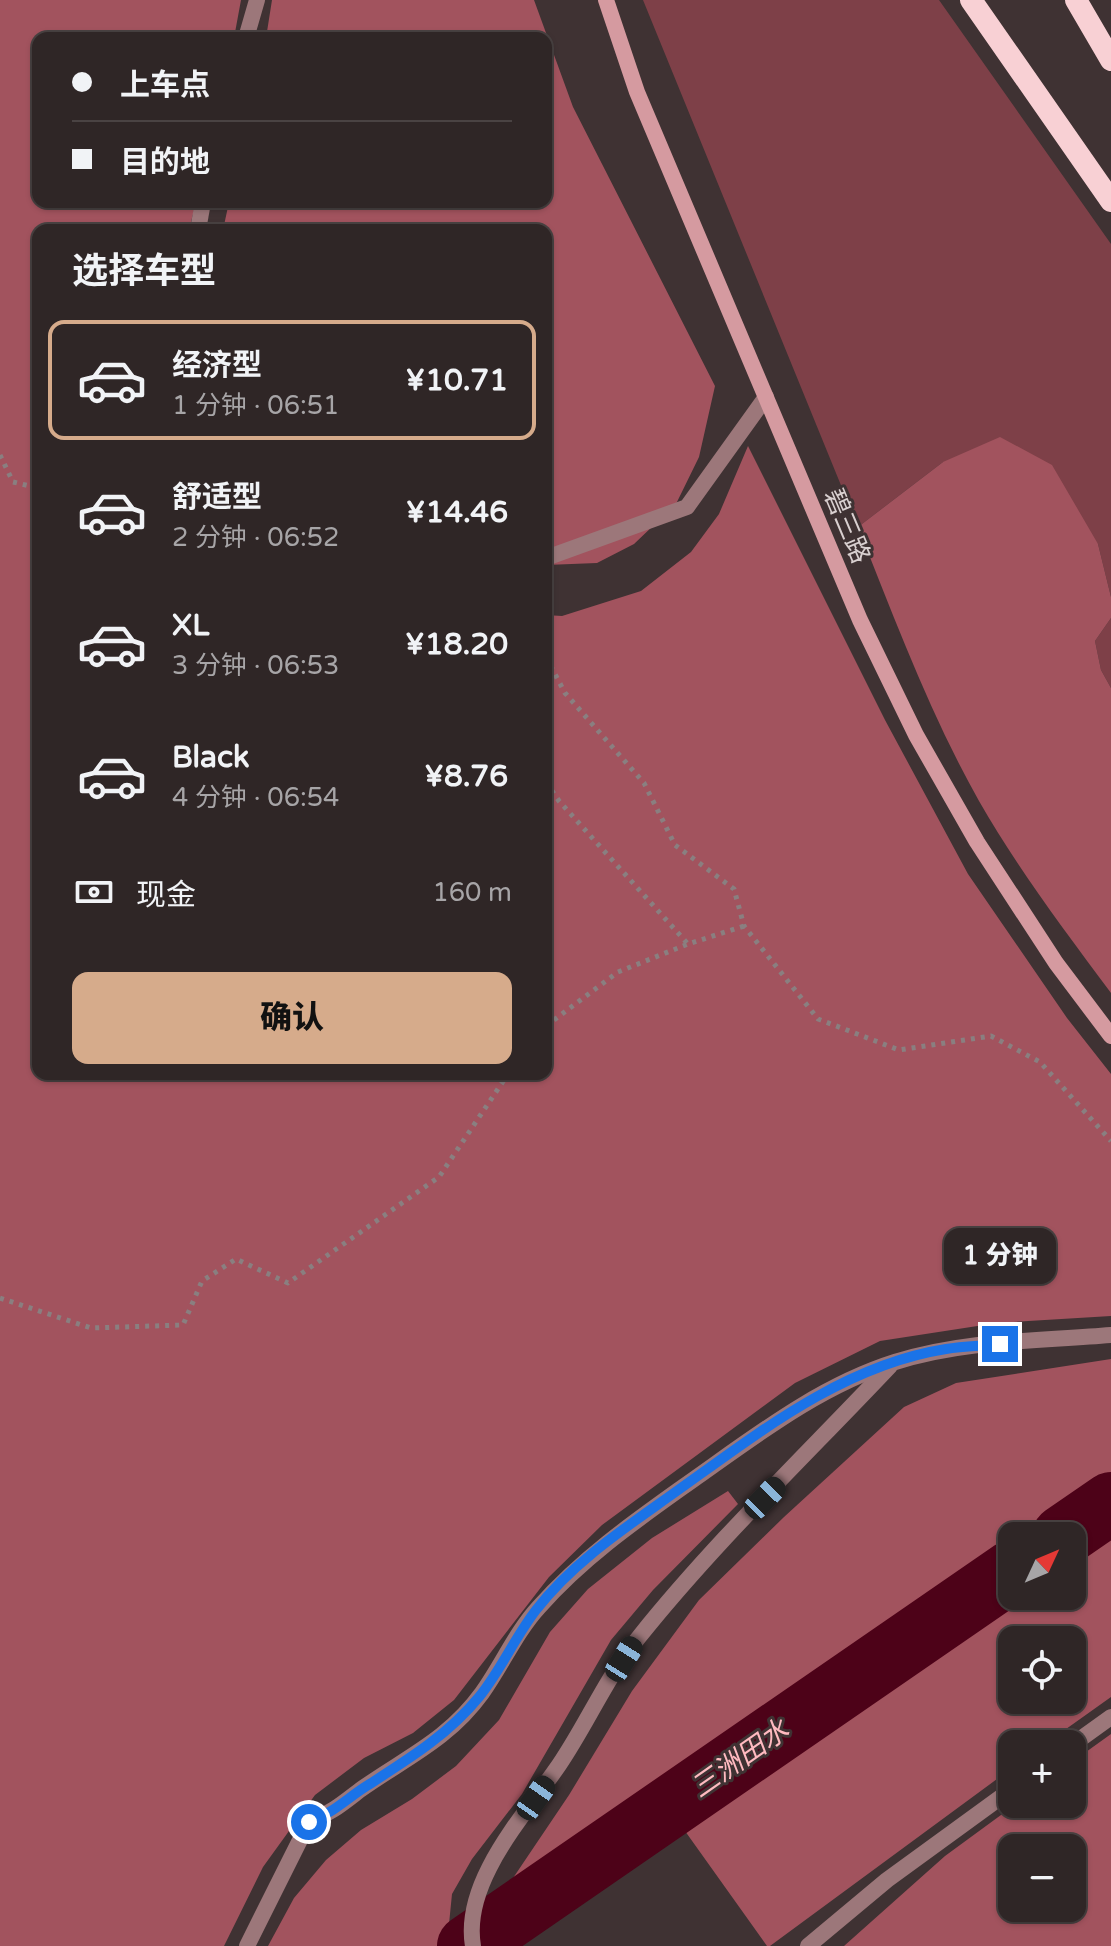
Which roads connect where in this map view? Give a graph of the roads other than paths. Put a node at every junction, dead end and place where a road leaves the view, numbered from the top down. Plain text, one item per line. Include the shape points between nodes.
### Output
1 (257, 0) edge
2 (606, 0) edge
3 (971, 0) edge
4 (1076, 0) edge
5 (248, 32) edge
6 (1111, 60) edge
7 (1111, 201) edge
8 (766, 397) junction
9 (552, 556) edge
10 (1111, 1036) edge
11 (1111, 1335) edge
12 (894, 1362) junction
13 (1111, 1717) edge
14 (1086, 1735) edge
15 (998, 1799) edge
16 (247, 1946) edge
17 (473, 1946) edge
18 (808, 1946) edge

1 - 5 street
2 - 8 main road, 碧三路 via 637,92
3 - 7 highway
4 - 6 highway
8 - 9 street via 687,507
8 - 10 main road, 碧三路 via 860,620 916,735 977,842
11 - 12 street via 945,1349
12 - 16 street via 787,1414 571,1571 449,1729 330,1814 309,1822
12 - 17 street via 636,1640 488,1868 474,1898 469,1927
13 - 14 street
15 - 18 street

